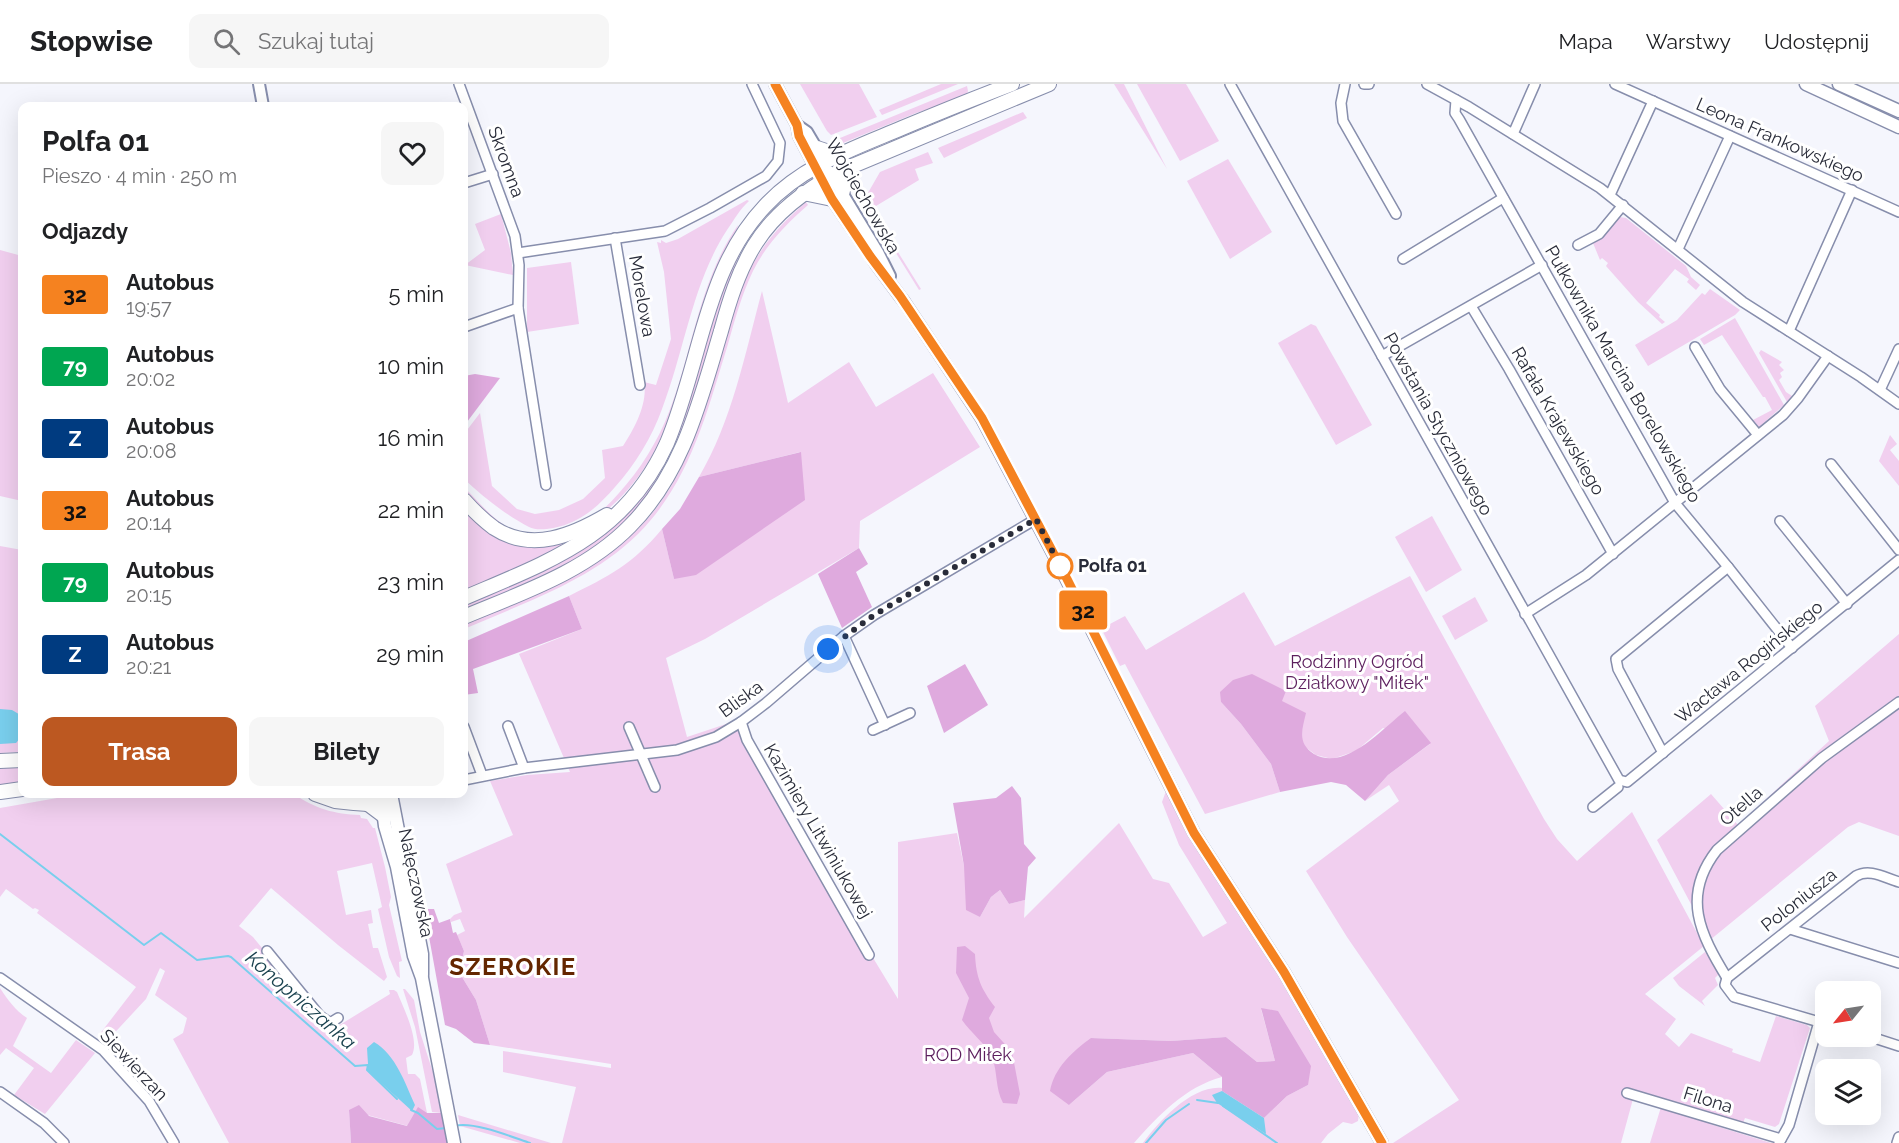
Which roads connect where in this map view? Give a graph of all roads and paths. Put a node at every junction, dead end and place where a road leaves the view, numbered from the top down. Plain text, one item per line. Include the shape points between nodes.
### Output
1 (259, 84) edge
2 (459, 84) edge
3 (752, 84) edge
4 (775, 84) edge
5 (1012, 84) edge
6 (1049, 84) edge
7 (1230, 84) edge
8 (1345, 84) edge
9 (1427, 84) edge
10 (1535, 84) edge
11 (1615, 84) edge
12 (1806, 84) edge
13 (1839, 84) edge
14 (1456, 100) junction
15 (1653, 101) junction
16 (262, 102) edge
17 (466, 102) edge
18 (468, 108) edge
19 (1899, 111) edge
20 (797, 125) junction
21 (1899, 127) edge
22 (1513, 134) junction
23 (1730, 136) junction
24 (816, 148) junction
25 (838, 155) junction
26 (819, 164) junction
27 (849, 166) junction
28 (493, 174) junction
29 (826, 178) junction
30 (468, 182) edge
31 (1852, 190) junction
32 (803, 193) junction
33 (1610, 195) junction
34 (837, 196) junction
35 (1503, 198) junction
36 (1623, 205) junction
37 (1899, 212) edge
38 (1396, 214) dead end
39 (615, 238) junction
40 (1578, 245) dead end
41 (1678, 249) junction
42 (518, 253) junction
43 (1403, 258) dead end
44 (1542, 265) junction
45 (1471, 306) junction
46 (518, 308) junction
47 (468, 326) edge
48 (1789, 331) junction
49 (1695, 346) dead end
50 (1899, 349) edge
51 (1382, 356) junction
52 (1828, 356) junction
53 (640, 385) dead end
54 (1880, 390) junction
55 (1899, 404) edge
56 (1758, 435) junction
57 (1831, 465) dead end
58 (546, 485) dead end
59 (1675, 503) junction
60 (468, 504) edge
61 (626, 505) junction
62 (1036, 519) junction
63 (1780, 521) dead end
64 (1899, 550) edge
65 (1613, 554) junction
66 (1899, 560) edge
67 (1728, 567) junction
68 (468, 596) edge
69 (1846, 604) junction
70 (1525, 614) junction
71 (468, 615) edge
72 (844, 636) junction
73 (1792, 648) junction
74 (1899, 702) edge
75 (910, 712) dead end
76 (741, 722) junction
77 (885, 725) junction
78 (508, 726) dead end
79 (629, 727) dead end
80 (873, 730) dead end
81 (468, 738) edge
82 (1663, 753) junction
83 (641, 755) junction
84 (18, 760) edge
85 (0, 761) edge
86 (524, 768) junction
87 (482, 775) junction
88 (468, 779) edge
89 (1618, 784) junction
90 (654, 787) dead end
91 (18, 790) edge
92 (0, 792) edge
93 (328, 798) edge
94 (371, 798) edge
95 (382, 798) edge
96 (383, 798) edge
97 (1593, 807) dead end
98 (384, 816) joint
99 (1899, 882) edge
100 (1790, 929) junction
101 (267, 951) dead end
102 (869, 955) dead end
103 (1899, 963) edge
104 (0, 978) edge
105 (422, 978) junction
106 (1727, 978) junction
107 (338, 1018) dead end
108 (1815, 1021) edge
109 (1881, 1040) edge
110 (1815, 1045) edge
111 (1899, 1046) edge
112 (0, 1092) edge
113 (1627, 1093) dead end
114 (1899, 1137) edge
115 (1780, 1141) edge
116 (64, 1143) edge
117 (174, 1143) edge
118 (454, 1143) edge
119 (1382, 1143) edge
120 (1897, 1143) edge

1 - 16 street
2 - 17 street, Skromna
3 - 39 street via 780,143 778,161 771,171 674,227
4 - 20 street, Wojciechowska
5 - 25 main road
6 - 27 main road
7 - 51 street, Powstania Styczniowego
8 - 38 street via 1343,121
9 - 14 street
10 - 22 street
11 - 15 street, Leona Frankowskiego
12 - 21 main road
13 - 19 main road
14 - 22 street
14 - 35 street, Pułkownika Marcina Borelowskiego via 1455,113
15 - 23 street, Leona Frankowskiego
15 - 33 street
18 - 28 street, Skromna
20 - 24 street, Wojciechowska via 807,132
20 - 26 street, Wojciechowska via 799,136
22 - 33 street
23 - 31 street, Leona Frankowskiego
23 - 41 street
24 - 25 main road
24 - 26 street, Wojciechowska
25 - 26 main road
26 - 29 street, Wojciechowska
26 - 61 main road via 771,200 734,246 714,290 667,441 649,476
27 - 29 main road
27 - 34 main road
28 - 30 street
28 - 42 street, Skromna
29 - 32 main road
29 - 34 street, Wojciechowska
31 - 37 street, Leona Frankowskiego
31 - 48 street
32 - 34 main road
32 - 71 main road via 770,224 745,261 685,444 650,503 627,530 584,563
33 - 36 street
34 - 62 street, Wojciechowska via 870,256 980,416
35 - 43 street
35 - 44 street, Pułkownika Marcina Borelowskiego
36 - 40 street via 1599,234
36 - 41 street
39 - 42 street, Morelowa
39 - 53 street, Morelowa
41 - 48 street via 1734,295
42 - 46 street, Skromna
44 - 45 street
44 - 59 street, Pułkownika Marcina Borelowskiego
45 - 51 street
45 - 65 street, Rafała Krajewskiego
46 - 47 street
46 - 58 street
48 - 52 street
49 - 56 street via 1720,389
50 - 54 street
51 - 70 street, Powstania Styczniowego
52 - 54 street
52 - 56 street via 1793,404
54 - 55 street
56 - 59 street
57 - 64 street
59 - 65 street
59 - 67 street, Pułkownika Marcina Borelowskiego
60 - 61 main road via 497,530 527,541 571,534
61 - 68 main road via 596,533 567,552
62 - 72 street, Bliska
62 - 119 street, Wojciechowska via 1194,833 1284,972
63 - 69 street
65 - 70 street
66 - 69 street, Wacława Rogińskiego
67 - 73 street, Pułkownika Marcina Borelowskiego
67 - 82 street via 1616,659 1617,669
69 - 73 street, Wacława Rogińskiego
70 - 89 street, Powstania Styczniowego
72 - 76 street, Bliska
72 - 77 street
73 - 82 street, Wacława Rogińskiego
74 - 106 street, Otella via 1800,775 1707,863 1697,892 1700,921 1708,947
75 - 77 street
76 - 83 street, Bliska via 691,746
76 - 102 street, Kazimiery Litwiniukowej via 747,740
77 - 80 street
78 - 86 street
79 - 83 street
81 - 87 street
82 - 89 street, Wacława Rogińskiego via 1627,782
83 - 86 street, Bliska
83 - 90 street
84 - 85 main road
86 - 87 street, Bliska
87 - 88 street, Bliska
89 - 97 street
91 - 92 main road
93 - 94 main road via 344,803
95 - 98 main road
96 - 105 main road, Nałęczowska via 422,954
98 - 105 main road, Nałęczowska
99 - 100 street, Poloniusza via 1864,872
100 - 103 street
100 - 106 street, Poloniusza
101 - 107 street via 320,1016 330,1023
104 - 117 street, Siewierzan via 103,1050 148,1101
105 - 118 main road, Nałęczowska
106 - 108 street, Otella via 1725,986 1734,997
109 - 111 street
110 - 115 street
112 - 116 street via 44,1123
113 - 115 street, Filona
114 - 120 street

